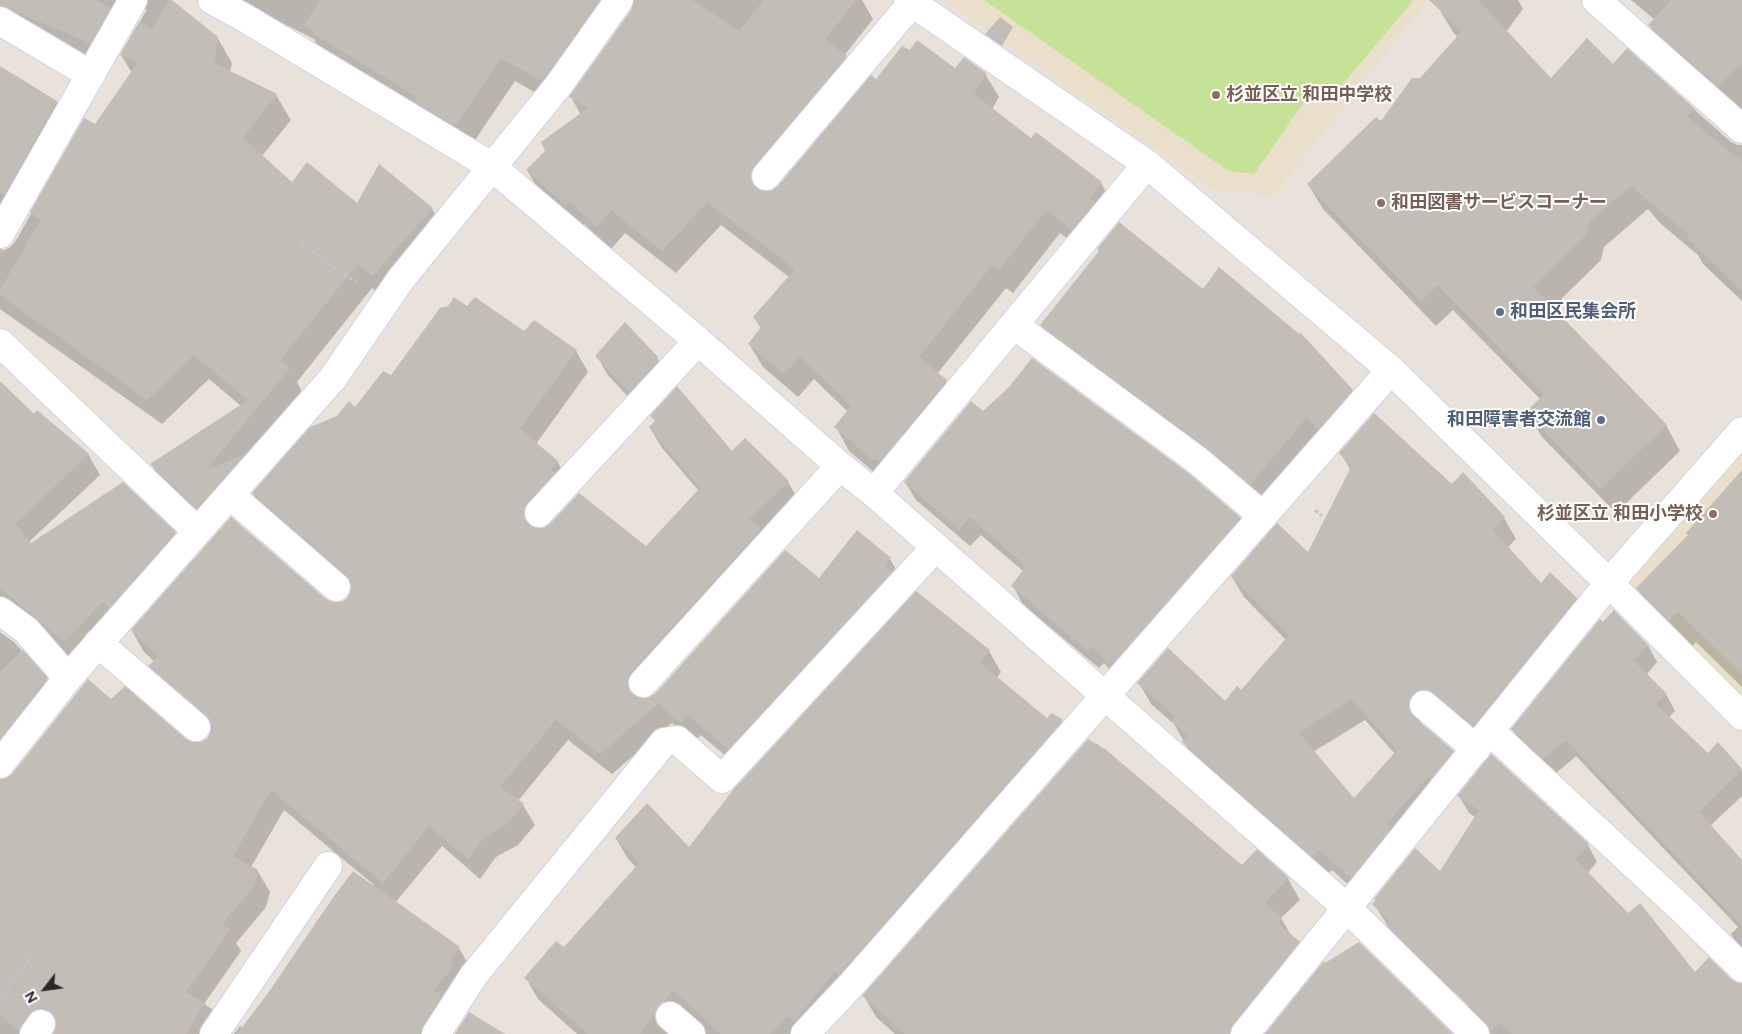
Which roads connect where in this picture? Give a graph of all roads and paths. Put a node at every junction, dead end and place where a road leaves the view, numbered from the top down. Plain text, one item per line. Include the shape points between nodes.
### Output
1 (133, 0) edge
2 (212, 0) edge
3 (619, 0) edge
4 (1596, 0) edge
5 (910, 2) edge
6 (0, 21) edge
7 (91, 75) junction
8 (1742, 129) edge
9 (1147, 164) junction
10 (491, 166) junction
11 (766, 176) dead end
12 (0, 234) edge
13 (301, 244) dead end
14 (385, 302) junction
15 (1014, 325) junction
16 (698, 341) junction
17 (0, 343) edge
18 (1391, 370) junction
19 (1742, 431) edge
20 (840, 466) junction
21 (874, 493) junction
22 (230, 495) junction
23 (539, 513) dead end
24 (1263, 516) junction
25 (197, 531) junction
26 (936, 548) junction
27 (1609, 583) junction
28 (336, 586) dead end
29 (0, 611) edge
30 (98, 643) junction
31 (68, 678) junction
32 (643, 683) dead end
33 (1104, 696) junction
34 (1424, 705) dead end
35 (1742, 716) edge
36 (196, 727) dead end
37 (1483, 740) junction
38 (0, 764) edge
39 (328, 866) dead end
40 (1346, 908) junction
41 (34, 952) dead end
42 (1742, 968) edge
43 (0, 999) edge
44 (670, 1016) dead end
45 (214, 1034) edge
46 (436, 1034) edge
47 (691, 1034) edge
48 (804, 1034) edge
49 (1245, 1034) edge
50 (1475, 1034) edge

1 - 7 street
2 - 10 street
3 - 10 street via 558,86
4 - 8 street
5 - 9 street
5 - 11 street
6 - 7 street
7 - 12 street
9 - 15 street
9 - 18 street
10 - 14 street
10 - 16 street
13 - 14 path
14 - 22 street via 333,378
15 - 21 street
15 - 24 street via 1197,460
16 - 20 street
16 - 23 street
17 - 25 street
18 - 24 street
18 - 27 street
19 - 27 street
20 - 21 street
20 - 32 street
21 - 26 street
22 - 25 street
22 - 28 street
24 - 33 street
25 - 30 street
26 - 33 street
26 - 46 street via 722,779 677,740 664,742 474,975
27 - 35 street
27 - 37 street
29 - 31 street via 26,630
30 - 31 street
30 - 36 street
31 - 38 street
33 - 40 street
33 - 48 street via 852,984
34 - 37 street
37 - 40 street
37 - 42 street via 1678,905
39 - 45 street
40 - 49 street
40 - 50 street
41 - 43 path
44 - 47 street

